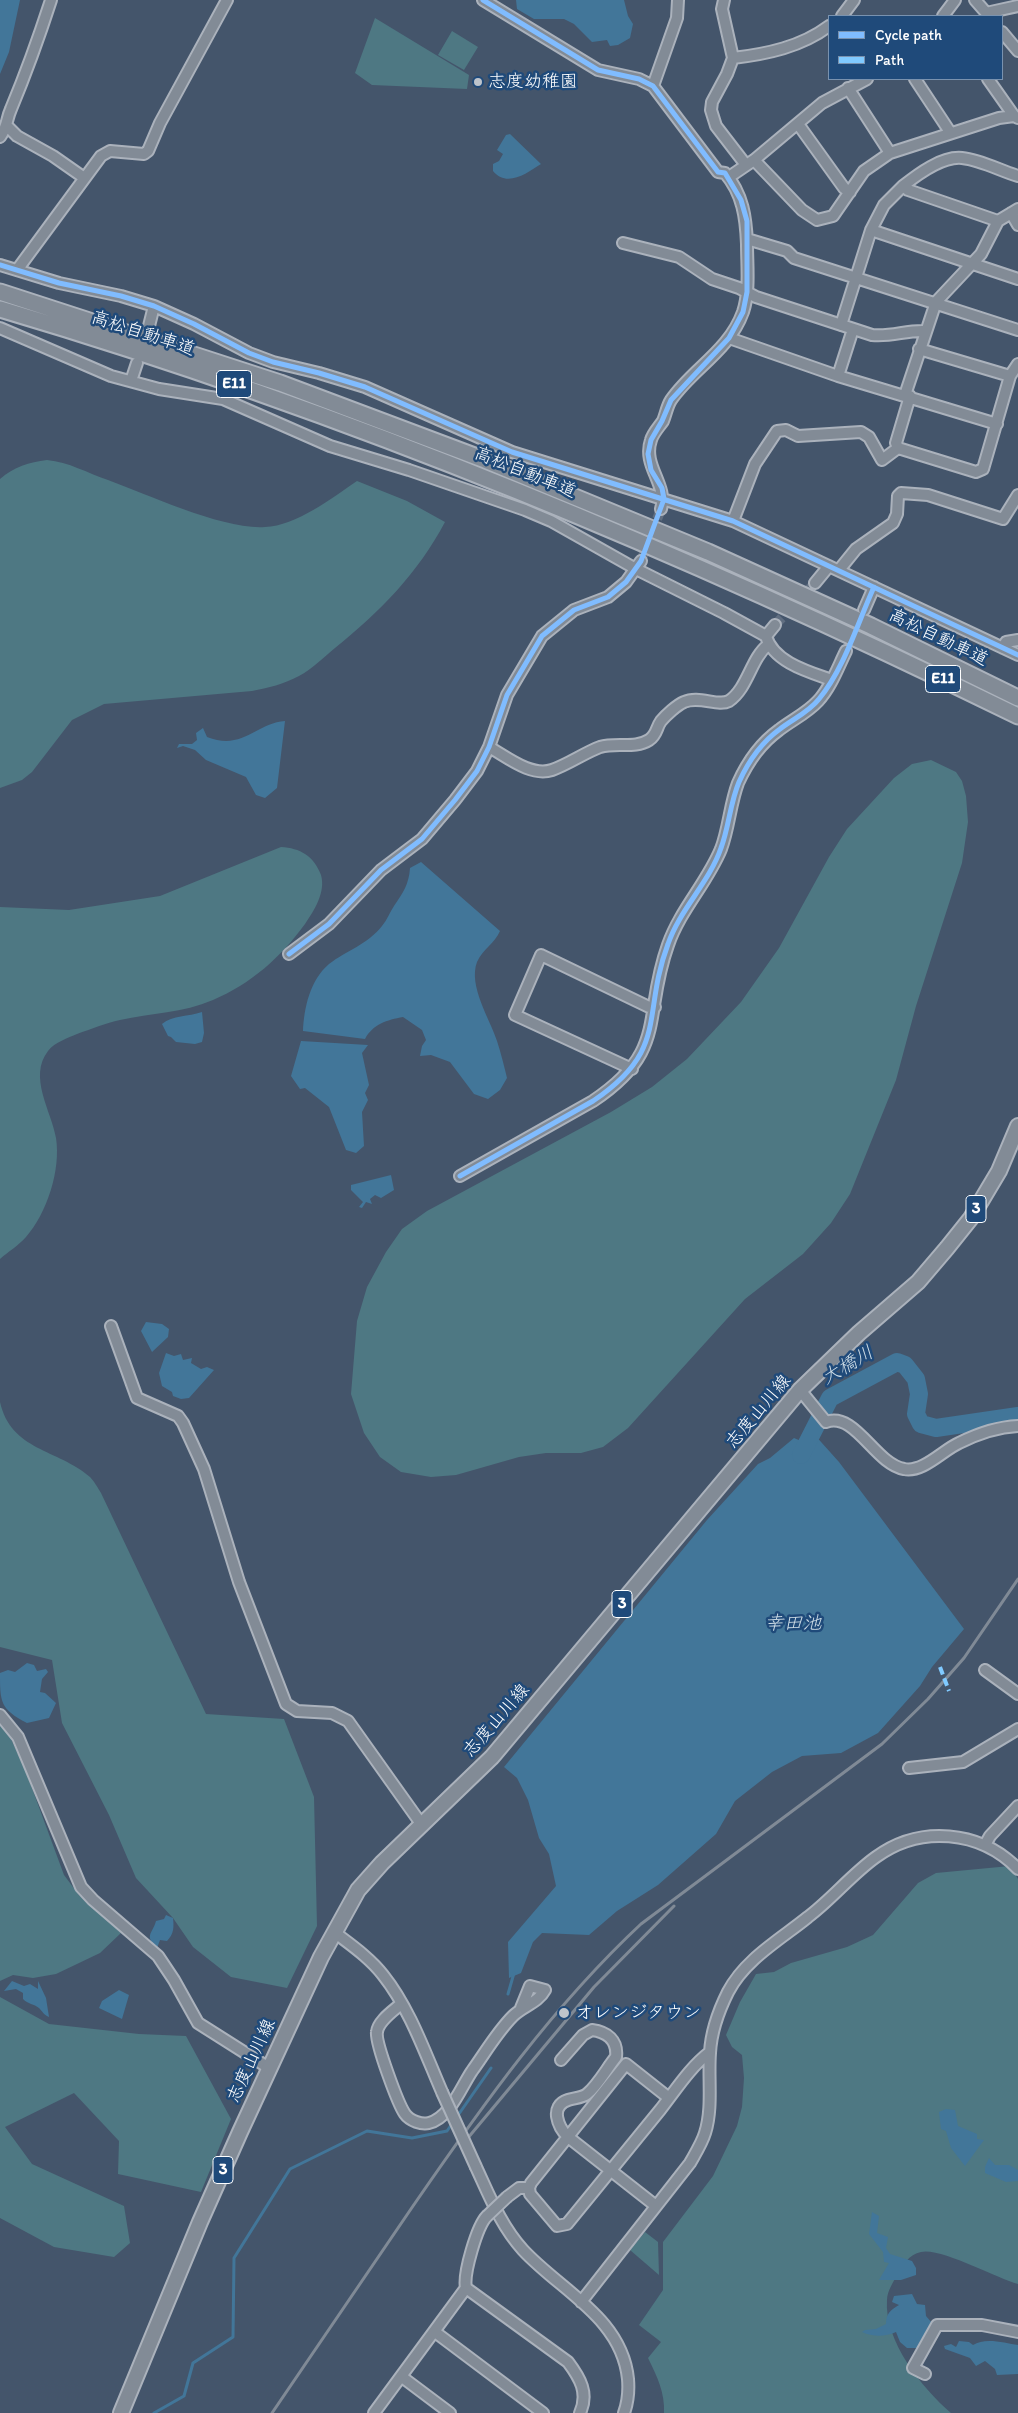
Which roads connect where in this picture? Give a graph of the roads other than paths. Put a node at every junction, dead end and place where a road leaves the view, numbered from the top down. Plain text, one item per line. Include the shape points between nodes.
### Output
1 (51, 0) edge
2 (227, 0) edge
3 (483, 0) edge
4 (678, 0) edge
5 (724, 0) edge
6 (854, 0) edge
7 (955, 0) edge
8 (975, 0) edge
9 (1018, 6) edge
10 (987, 14) edge
11 (843, 15) edge
12 (944, 15) edge
13 (828, 27) edge
14 (1013, 39) edge
15 (1018, 51) edge
16 (733, 58) junction
17 (865, 80) edge
18 (916, 80) edge
19 (989, 80) edge
20 (653, 86) junction
21 (848, 88) junction
22 (1016, 117) edge
23 (798, 124) junction
24 (8, 127) junction
25 (950, 132) junction
26 (0, 137) edge
27 (890, 153) junction
28 (750, 163) junction
29 (1018, 176) edge
30 (729, 177) junction
31 (84, 178) junction
32 (904, 186) junction
33 (850, 192) junction
34 (1014, 211) edge
35 (998, 221) junction
36 (1018, 225) edge
37 (871, 230) junction
38 (747, 239) junction
39 (623, 243) dead end
40 (972, 264) junction
41 (0, 265) edge
42 (17, 270) junction
43 (856, 277) junction
44 (1018, 279) edge
45 (0, 292) edge
46 (747, 292) junction
47 (936, 302) junction
48 (154, 306) junction
49 (0, 309) edge
50 (841, 325) junction
51 (149, 326) dead end
52 (0, 328) edge
53 (853, 329) junction
54 (1018, 330) edge
55 (925, 331) junction
56 (729, 338) junction
57 (919, 350) junction
58 (137, 363) dead end
59 (1018, 364) edge
60 (838, 376) junction
61 (1010, 376) junction
62 (130, 381) junction
63 (907, 396) junction
64 (997, 424) junction
65 (898, 448) junction
66 (1018, 495) edge
67 (662, 504) junction
68 (733, 521) junction
69 (638, 565) junction
70 (834, 568) junction
71 (815, 583) tunnel mouth
72 (874, 587) junction
73 (864, 610) dead end
74 (775, 625) tunnel mouth
75 (1018, 640) edge
76 (767, 641) junction
77 (1003, 648) junction
78 (846, 651) dead end
79 (1018, 655) edge
80 (832, 680) junction
81 (1018, 698) edge
82 (1018, 716) edge
83 (489, 748) junction
84 (289, 954) dead end
85 (655, 1008) junction
86 (632, 1069) junction
87 (1018, 1126) edge
88 (460, 1176) dead end
89 (111, 1326) dead end
90 (800, 1390) junction
91 (1018, 1426) edge
92 (985, 1670) dead end
93 (1018, 1694) edge
94 (0, 1715) edge
95 (1018, 1728) edge
96 (909, 1768) dead end
97 (1018, 1806) edge
98 (422, 1825) junction
99 (985, 1845) junction
100 (1018, 1868) edge
101 (334, 1932) junction
102 (401, 2004) junction
103 (521, 2008) dead end
104 (710, 2052) junction
105 (562, 2060) dead end
106 (269, 2068) junction
107 (669, 2098) junction
108 (568, 2137) junction
109 (610, 2171) junction
110 (529, 2188) junction
111 (656, 2206) junction
112 (466, 2288) junction
113 (581, 2302) junction
114 (435, 2332) junction
115 (1018, 2332) edge
116 (926, 2374) dead end
117 (402, 2377) junction
118 (121, 2413) edge
119 (374, 2413) edge
120 (450, 2413) edge
121 (543, 2413) edge
122 (580, 2413) edge
123 (624, 2413) edge

1 - 24 street via 9,112
2 - 31 street via 148,151 144,154 110,151 100,156
3 - 20 street via 598,70 639,79
4 - 20 street via 677,18
5 - 16 street via 722,9
6 - 11 street
7 - 12 street
8 - 10 street
9 - 10 street
13 - 16 street via 790,48
14 - 15 street
16 - 28 street via 711,110 716,126
17 - 21 street
18 - 25 street
19 - 22 street
20 - 30 street via 718,172
21 - 23 street via 822,103
21 - 27 street
22 - 25 street via 999,118
23 - 28 street
23 - 33 street
24 - 26 street
24 - 31 street
25 - 27 street
27 - 33 street via 864,172
28 - 30 street
28 - 33 street via 817,220 833,216
29 - 32 street via 962,158 948,160 917,174
30 - 38 street via 741,200 747,221
31 - 42 street
32 - 35 street
32 - 37 street via 884,205
34 - 35 street
34 - 36 street
35 - 40 street via 981,254
37 - 40 street
37 - 43 street
38 - 43 street
38 - 46 street
39 - 46 street via 679,257 712,279
40 - 44 street
40 - 47 street
41 - 42 street
42 - 48 street
43 - 47 street
43 - 50 street
45 - 81 highway, 高松自動車道 / E11 via 280,383 485,460 708,552 871,626
46 - 50 street
46 - 56 street via 743,312
47 - 54 street
47 - 55 street
48 - 51 street
48 - 67 street via 249,353 365,387 512,452
49 - 82 highway, 高松自動車道 / E11 via 268,396 465,468 656,547 868,643
50 - 53 street
52 - 62 street via 111,376
53 - 55 street via 889,337 915,330
53 - 60 street
55 - 57 street
56 - 60 street
56 - 67 street via 671,400 651,440 648,454 651,470 662,488
57 - 61 street
57 - 63 street
58 - 62 street
59 - 61 street
60 - 63 street
61 - 64 street
62 - 69 street via 223,399 330,446 491,497 552,521
63 - 64 street
63 - 65 street via 896,443
64 - 65 street via 983,468 976,472
65 - 68 street via 882,460 869,437 861,432 798,436 786,430 777,432 755,464
66 - 70 street via 1003,519 928,495 901,493 893,523
67 - 68 street
68 - 70 street
69 - 76 street
69 - 83 street via 626,582 608,597 574,610 542,636 507,695
70 - 71 street
70 - 72 street
72 - 73 street
72 - 77 street
74 - 76 street
75 - 77 street via 1006,642
76 - 80 street via 776,654
76 - 83 street via 730,700 723,703 700,698 684,702 660,722 657,733 641,744 602,747 550,771 521,766
77 - 79 street
78 - 80 street
80 - 85 street via 819,700 774,734 749,762 738,784 721,848 668,944
83 - 84 street via 477,771 422,839 381,870 330,924
85 - 86 street via 651,1032
85 - 86 street via 649,1008 541,955 515,1015
86 - 88 street via 612,1089 593,1101
87 - 90 main road, 志度山川線 / 3 via 999,1171 971,1218 948,1248 918,1282
89 - 98 street via 137,1398 178,1416 183,1423 204,1469 239,1582 286,1704 297,1711 332,1714 348,1721
90 - 91 street via 826,1422 843,1421 856,1430 876,1453 906,1470 918,1468 982,1433
90 - 98 main road, 志度山川線 / 3 via 492,1757
92 - 93 street
94 - 106 street via 18,1737 81,1887 158,1956 198,2023
95 - 96 street via 963,1762
97 - 99 street
98 - 101 main road, 志度山川線 / 3 via 358,1890
99 - 100 street
99 - 104 street via 947,1835 923,1836 899,1843 876,1857 748,1967 729,1990 718,2014
101 - 102 street via 383,1975
101 - 106 main road, 志度山川線 / 3
102 - 103 street via 376,2031 378,2046 406,2115 416,2122 428,2123 440,2117 451,2105
102 - 113 street, bridge via 493,2204 517,2243
104 - 107 street via 700,2059
104 - 111 street via 706,2133 690,2163
105 - 108 street via 583,2035 592,2030 607,2035 616,2050 616,2057 587,2094 560,2105 556,2120
106 - 118 main road, 志度山川線 / 3 via 200,2222
107 - 108 street via 626,2064
107 - 109 street
108 - 109 street
108 - 110 street
109 - 110 street via 567,2224 557,2226 530,2194
109 - 111 street
110 - 112 street, bridge via 518,2188 483,2220 464,2280
111 - 113 street
112 - 114 street
112 - 122 street via 568,2362 581,2379 584,2396
113 - 123 street via 607,2326 619,2345 626,2365 629,2391
114 - 117 street
114 - 121 street
115 - 116 street via 982,2325 937,2324 913,2368
117 - 119 street
117 - 120 street

